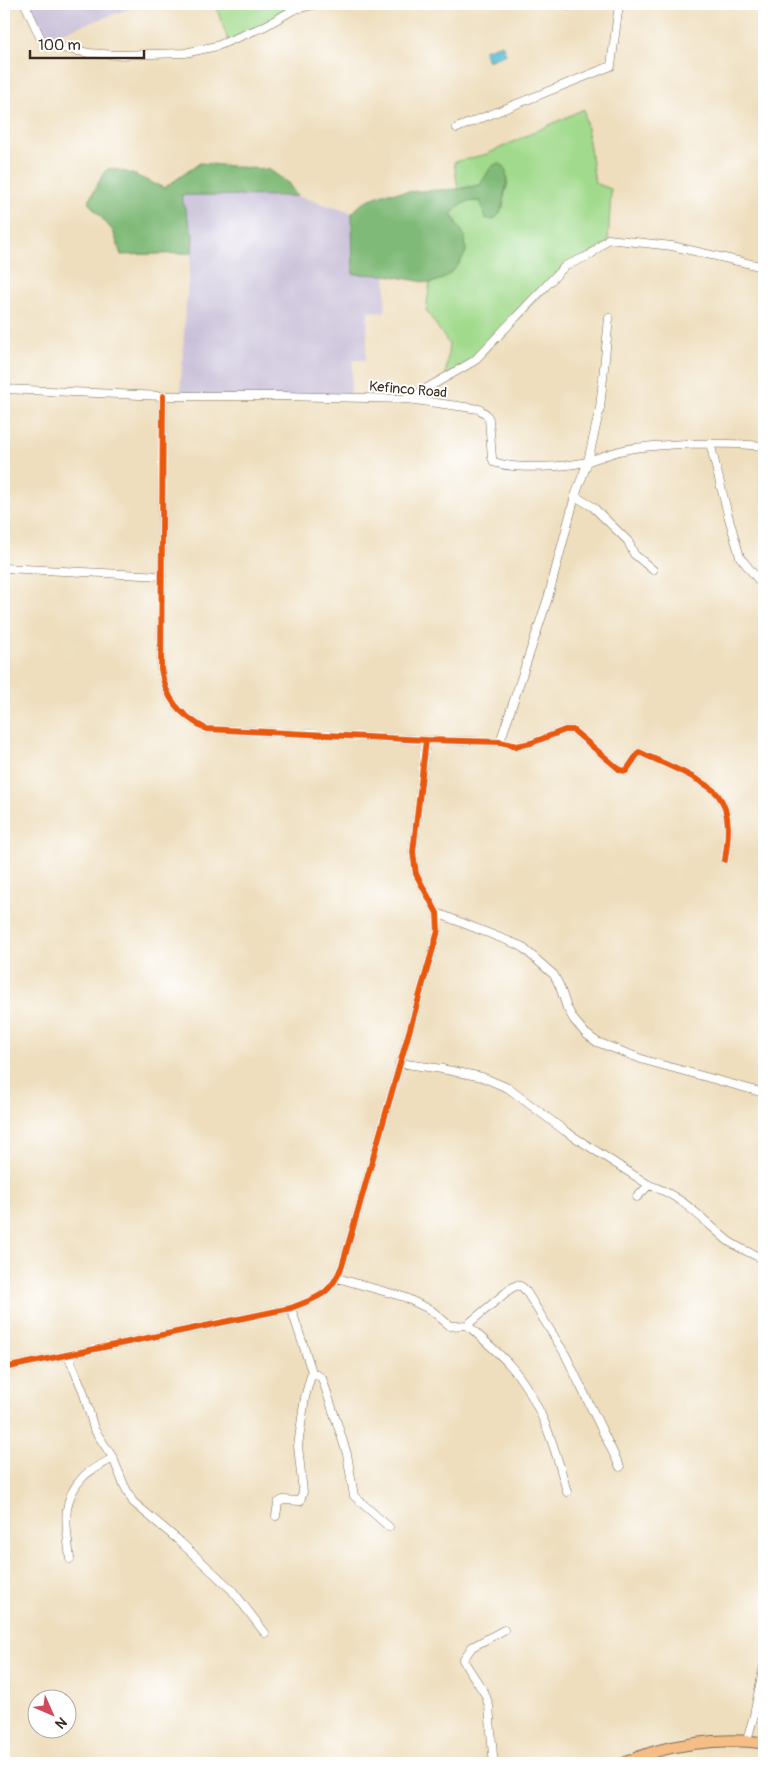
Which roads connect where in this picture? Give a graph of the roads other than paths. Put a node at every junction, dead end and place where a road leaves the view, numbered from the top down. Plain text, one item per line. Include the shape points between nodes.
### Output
1 (25, 4) edge
2 (317, 4) edge
3 (568, 4) edge
4 (573, 4) edge
5 (619, 4) edge
6 (457, 128) dead end
7 (764, 267) edge
8 (609, 318) dead end
9 (4, 389) edge
10 (163, 396) junction
11 (408, 399) junction
12 (710, 443) junction
13 (764, 446) edge
14 (588, 461) junction
15 (575, 496) junction
16 (4, 568) edge
17 (653, 570) dead end
18 (162, 576) junction
19 (764, 587) edge
20 (426, 740) junction
21 (500, 742) junction
22 (725, 860) dead end
23 (437, 913) junction
24 (399, 1063) junction
25 (764, 1093) edge
26 (649, 1185) junction
27 (638, 1197) dead end
28 (764, 1260) edge
29 (337, 1278) junction
30 (291, 1308) junction
31 (467, 1325) junction
32 (68, 1356) junction
33 (4, 1368) edge
34 (312, 1372) junction
35 (113, 1458) junction
36 (620, 1466) dead end
37 (567, 1492) dead end
38 (276, 1516) dead end
39 (389, 1527) dead end
40 (70, 1559) dead end
41 (504, 1630) dead end
42 (265, 1633) dead end
43 (764, 1665) edge
44 (747, 1740) junction
45 (764, 1743) edge
46 (495, 1763) edge
47 (625, 1763) edge

1 - 2 street via 40,37 48,45 89,53 150,55 186,53 217,46 265,26 295,9
3 - 4 street
5 - 6 street via 611,66
7 - 11 street via 672,246 608,239 590,255 565,266 474,361
8 - 14 street via 600,408
9 - 10 street, Kefinco Road
10 - 11 street, Kefinco Road
10 - 18 street
11 - 14 street, Kefinco Road via 479,409 486,414 490,419 492,458 497,463 539,468
12 - 13 street, Kefinco Road
12 - 14 street, Kefinco Road via 632,448
12 - 19 street via 740,557
14 - 15 street
15 - 17 street via 593,506 628,541 634,554
15 - 21 street via 548,598
16 - 18 street
18 - 20 street via 163,685 179,711 191,721 206,729
20 - 21 street
20 - 23 street via 413,852 416,874
21 - 22 street via 517,746 573,730 620,770 626,771 640,752 685,774 719,797 728,827
23 - 24 street via 438,931
23 - 25 street via 521,946 554,975 574,1020 597,1042 644,1060
24 - 26 street via 482,1076 508,1088 565,1132
24 - 29 street
26 - 27 street
26 - 28 street via 663,1189 693,1209 729,1241
29 - 30 street via 319,1297
29 - 31 street via 404,1297 431,1310 450,1326
30 - 32 street
30 - 34 street
31 - 36 street via 510,1289 517,1285 522,1287 565,1354
31 - 37 street via 508,1363 525,1386 543,1418
32 - 33 street
32 - 35 street via 94,1429
34 - 38 street via 298,1446 302,1497 300,1501 283,1500 278,1503
34 - 39 street via 322,1378 347,1454 354,1496
35 - 40 street via 84,1476 70,1493 65,1512
35 - 42 street via 133,1502 232,1590
41 - 46 street via 472,1647 463,1660 489,1706
43 - 44 street
44 - 45 main road
44 - 47 main road via 667,1749

